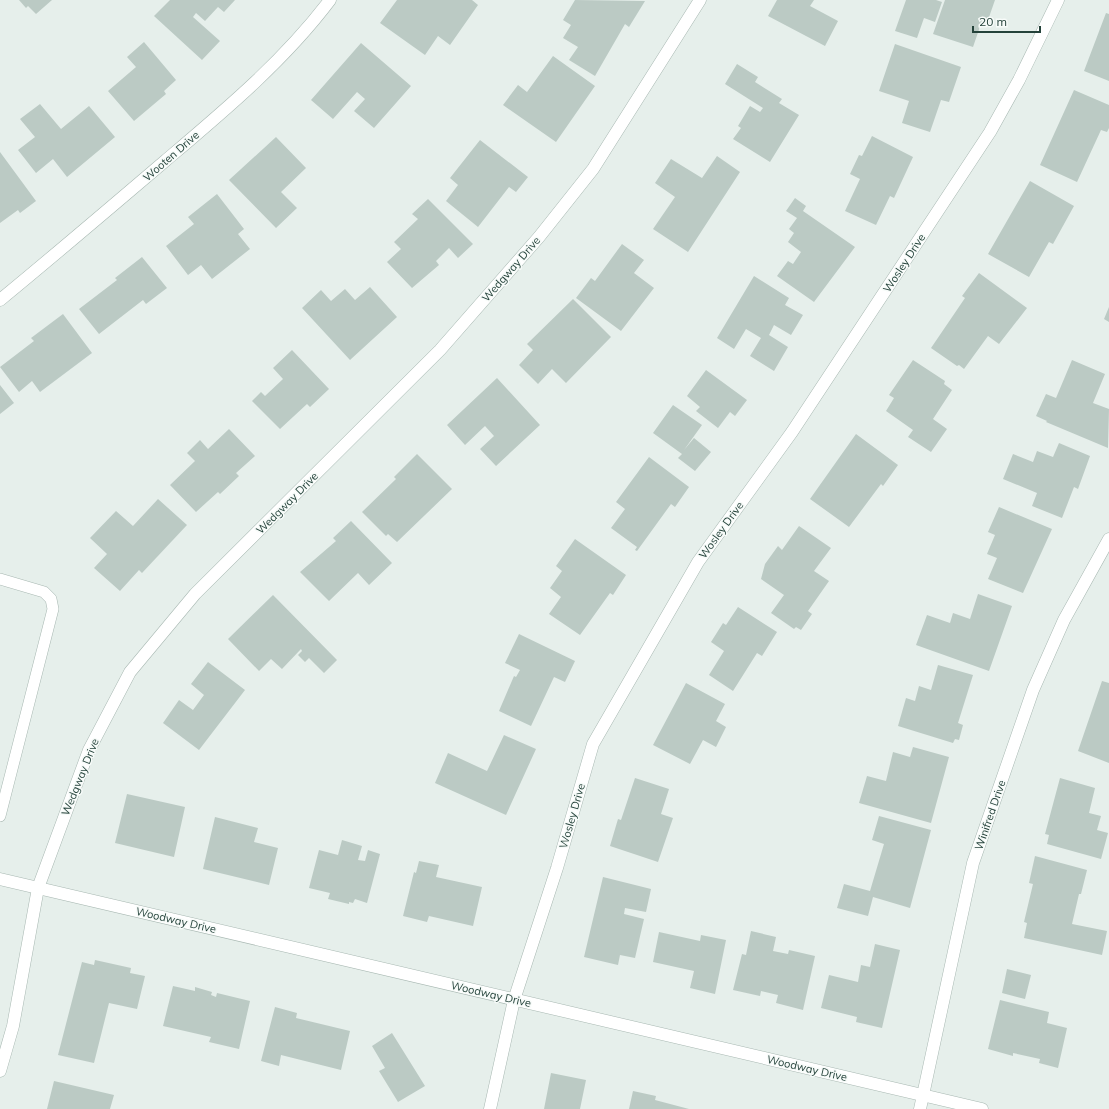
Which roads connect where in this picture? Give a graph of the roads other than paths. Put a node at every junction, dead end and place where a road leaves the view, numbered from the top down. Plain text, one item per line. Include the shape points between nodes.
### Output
1 (330, 0) edge
2 (700, 0) edge
3 (1058, 0) edge
4 (0, 300) edge
5 (1109, 539) edge
6 (0, 580) edge
7 (0, 816) edge
8 (0, 879) edge
9 (38, 888) junction
10 (514, 1000) junction
11 (0, 1071) edge
12 (923, 1095) junction
13 (490, 1109) edge
14 (920, 1109) edge
15 (982, 1109) edge

1 - 4 street, Wooten Drive via 308,31 277,62 192,138
2 - 9 street, Wedgway Drive via 593,169 540,237 440,350 195,594 130,672 89,750
3 - 10 street, Wosley Drive via 990,132 792,432 698,562 593,744 557,868
5 - 12 street, Winifred Drive via 1064,620 1033,690 973,863
6 - 7 lane via 44,592 51,599 53,608
8 - 9 street, Woodway Drive
9 - 10 street, Woodway Drive
9 - 11 street, Wedgway Drive via 13,1026
10 - 12 street, Woodway Drive
10 - 13 street, Wosley Drive
12 - 14 street, Winifred Drive
12 - 15 street, Woodway Drive

